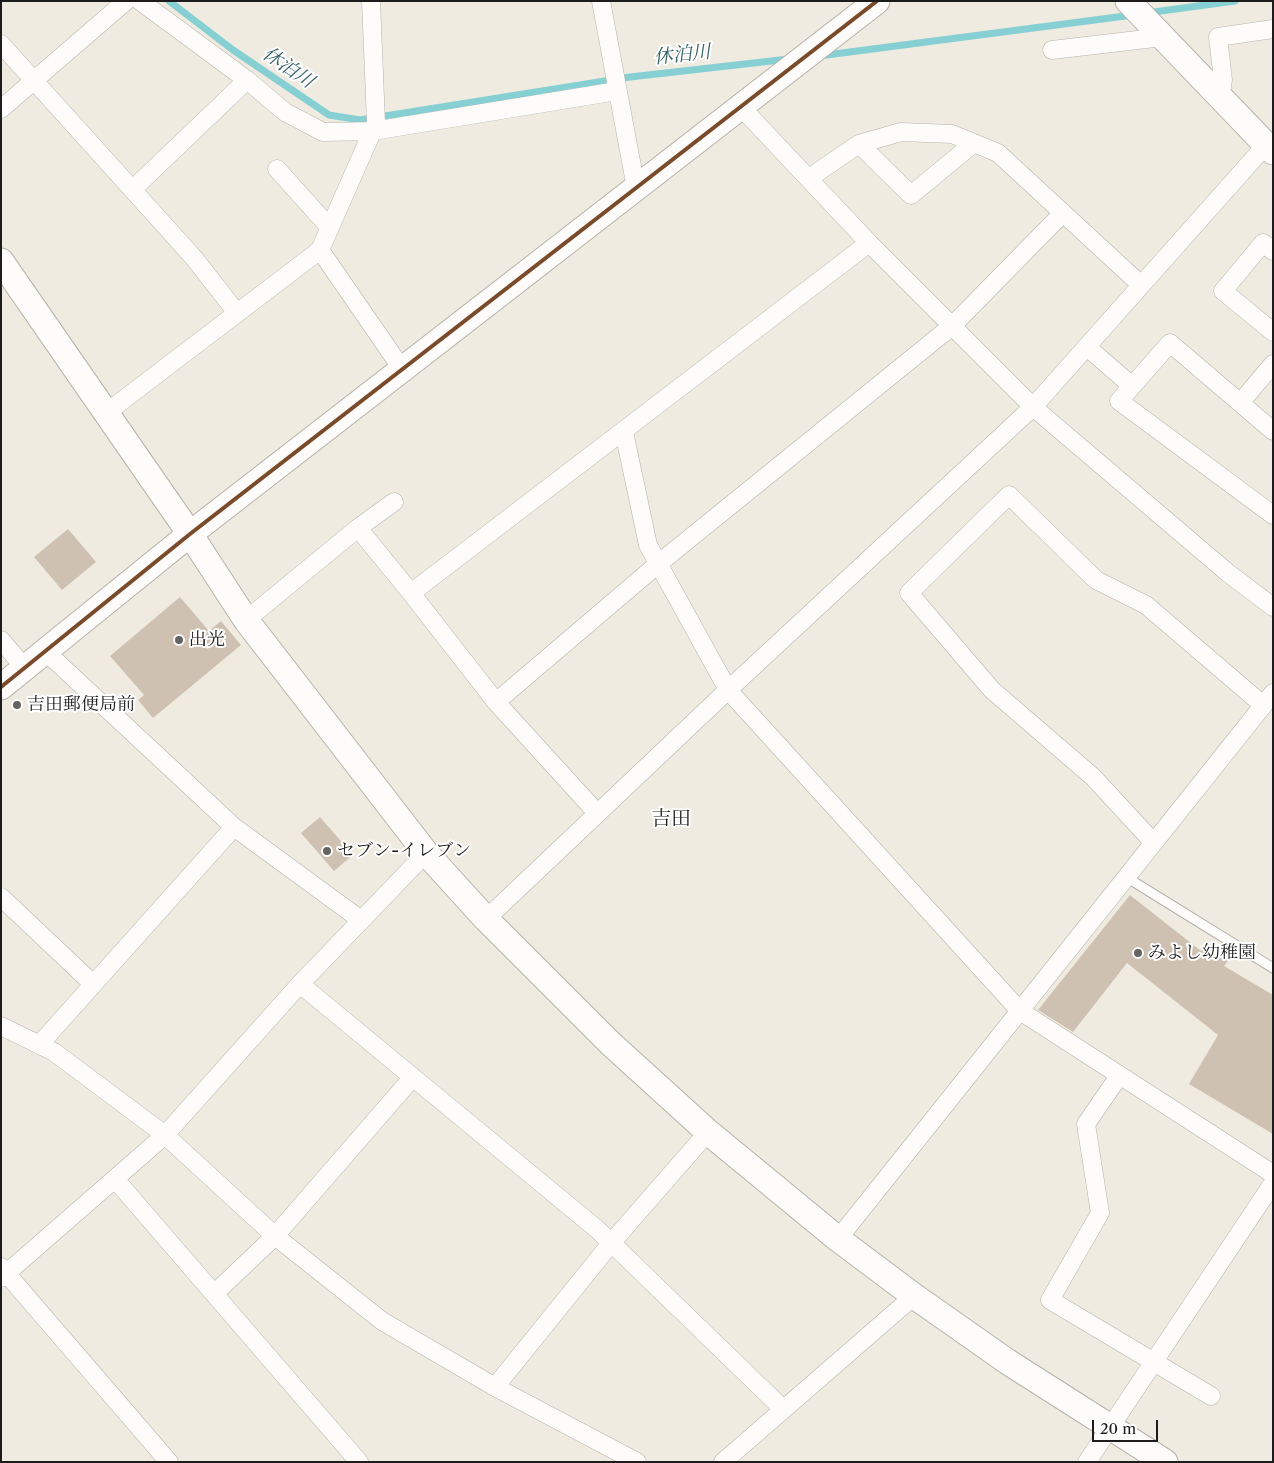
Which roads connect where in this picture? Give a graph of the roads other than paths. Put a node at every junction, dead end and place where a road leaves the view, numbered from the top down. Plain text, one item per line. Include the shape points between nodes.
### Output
1 (126, 1) edge
2 (140, 1) edge
3 (371, 1) edge
4 (601, 1) edge
5 (877, 1) edge
6 (1131, 4) edge
7 (1273, 29) edge
8 (1159, 34) junction
9 (1, 44) edge
10 (1052, 50) dead end
11 (35, 79) junction
12 (247, 80) junction
13 (617, 91) junction
14 (1220, 98) junction
15 (741, 107) junction
16 (1, 109) edge
17 (375, 127) junction
18 (974, 142) junction
19 (859, 144) junction
20 (1269, 149) edge
21 (277, 169) dead end
22 (809, 178) junction
23 (133, 188) junction
24 (636, 188) junction
25 (1063, 213) junction
26 (330, 228) junction
27 (869, 243) junction
28 (320, 250) junction
29 (1273, 251) edge
30 (1, 261) edge
31 (1141, 285) junction
32 (237, 314) junction
33 (952, 326) junction
34 (1273, 332) edge
35 (1087, 346) junction
36 (1273, 364) edge
37 (402, 369) junction
38 (1132, 386) junction
39 (1240, 403) junction
40 (1033, 407) junction
41 (106, 413) junction
42 (1273, 431) edge
43 (624, 432) junction
44 (394, 502) dead end
45 (1273, 515) edge
46 (358, 528) junction
47 (190, 534) junction
48 (658, 564) junction
49 (410, 594) junction
50 (1273, 607) edge
51 (246, 620) junction
52 (1, 640) edge
53 (45, 651) junction
54 (25, 668) junction
55 (1, 687) edge
56 (728, 690) junction
57 (1268, 699) edge
58 (496, 702) junction
59 (597, 813) junction
60 (234, 827) junction
61 (1154, 843) junction
62 (426, 853) junction
63 (1126, 877) junction
64 (1, 897) edge
65 (486, 919) junction
66 (361, 920) junction
67 (1273, 968) edge
68 (93, 984) junction
69 (300, 984) junction
70 (1020, 1011) junction
71 (1, 1026) edge
72 (40, 1045) junction
73 (1119, 1076) junction
74 (413, 1078) junction
75 (708, 1132) junction
76 (165, 1135) junction
77 (1273, 1174) edge
78 (115, 1179) junction
79 (1273, 1183) edge
80 (275, 1236) junction
81 (838, 1239) junction
82 (612, 1242) junction
83 (3, 1273) edge
84 (214, 1294) junction
85 (914, 1296) junction
86 (1152, 1362) junction
87 (495, 1387) junction
88 (1211, 1396) dead end
89 (783, 1409) junction
90 (1109, 1427) junction
91 (169, 1462) edge
92 (359, 1462) edge
93 (638, 1462) edge
94 (724, 1462) edge
95 (1087, 1462) edge
96 (1165, 1462) edge

1 - 11 street
2 - 12 street
3 - 17 street
4 - 13 street
5 - 15 street
6 - 8 street
7 - 14 street via 1218,37 1223,80
8 - 10 street
8 - 14 street
9 - 11 street
11 - 16 street
11 - 23 street
12 - 17 street via 285,112 322,132
12 - 23 street
13 - 17 street
13 - 24 street
14 - 20 street
15 - 22 street
15 - 24 street
17 - 26 street
18 - 19 street via 952,134 901,132
18 - 19 street via 911,195
18 - 25 street via 998,153
19 - 22 street
20 - 31 street
21 - 26 street
22 - 27 street
23 - 32 street
24 - 37 street
25 - 31 street
25 - 33 street
26 - 28 street
27 - 33 street
27 - 43 street
28 - 32 street
28 - 37 street
29 - 34 street via 1263,243 1223,291
30 - 41 street
31 - 35 street
32 - 41 street
33 - 40 street
33 - 48 street
35 - 38 street
35 - 40 street
36 - 39 street
37 - 47 street
38 - 39 street via 1170,343
38 - 45 street via 1119,401
39 - 42 street
40 - 50 street via 1228,573
40 - 56 street
41 - 47 street
43 - 48 street via 648,545
43 - 49 street
44 - 46 street
46 - 49 street
46 - 51 street
47 - 51 street
47 - 53 street
48 - 56 street
48 - 58 street
49 - 58 street
51 - 62 street
52 - 54 street
53 - 54 street
53 - 60 street
54 - 55 street
56 - 59 street
56 - 70 street
57 - 61 street
57 - 61 street via 1146,605 1096,580 1009,495 909,593 992,690 1092,776
58 - 59 street
59 - 65 street
60 - 66 street
60 - 68 street
61 - 63 street
62 - 65 street
62 - 66 street
63 - 67 lane
63 - 70 street
64 - 68 street
65 - 75 street via 610,1042
66 - 69 street
68 - 72 street
69 - 74 street
69 - 76 street
70 - 73 street
70 - 81 street
71 - 72 street
72 - 76 street
73 - 77 street
73 - 86 street via 1086,1124 1100,1213 1050,1300
74 - 80 street
74 - 82 street
75 - 81 street
75 - 82 street
76 - 78 street
76 - 80 street
78 - 83 street
78 - 84 street
79 - 86 street
80 - 84 street
80 - 87 street via 382,1321
81 - 85 street
82 - 87 street
82 - 89 street
83 - 91 street
84 - 92 street
85 - 89 street
85 - 90 street
86 - 88 street
86 - 90 street
87 - 93 street
89 - 94 street
90 - 95 street
90 - 96 street

